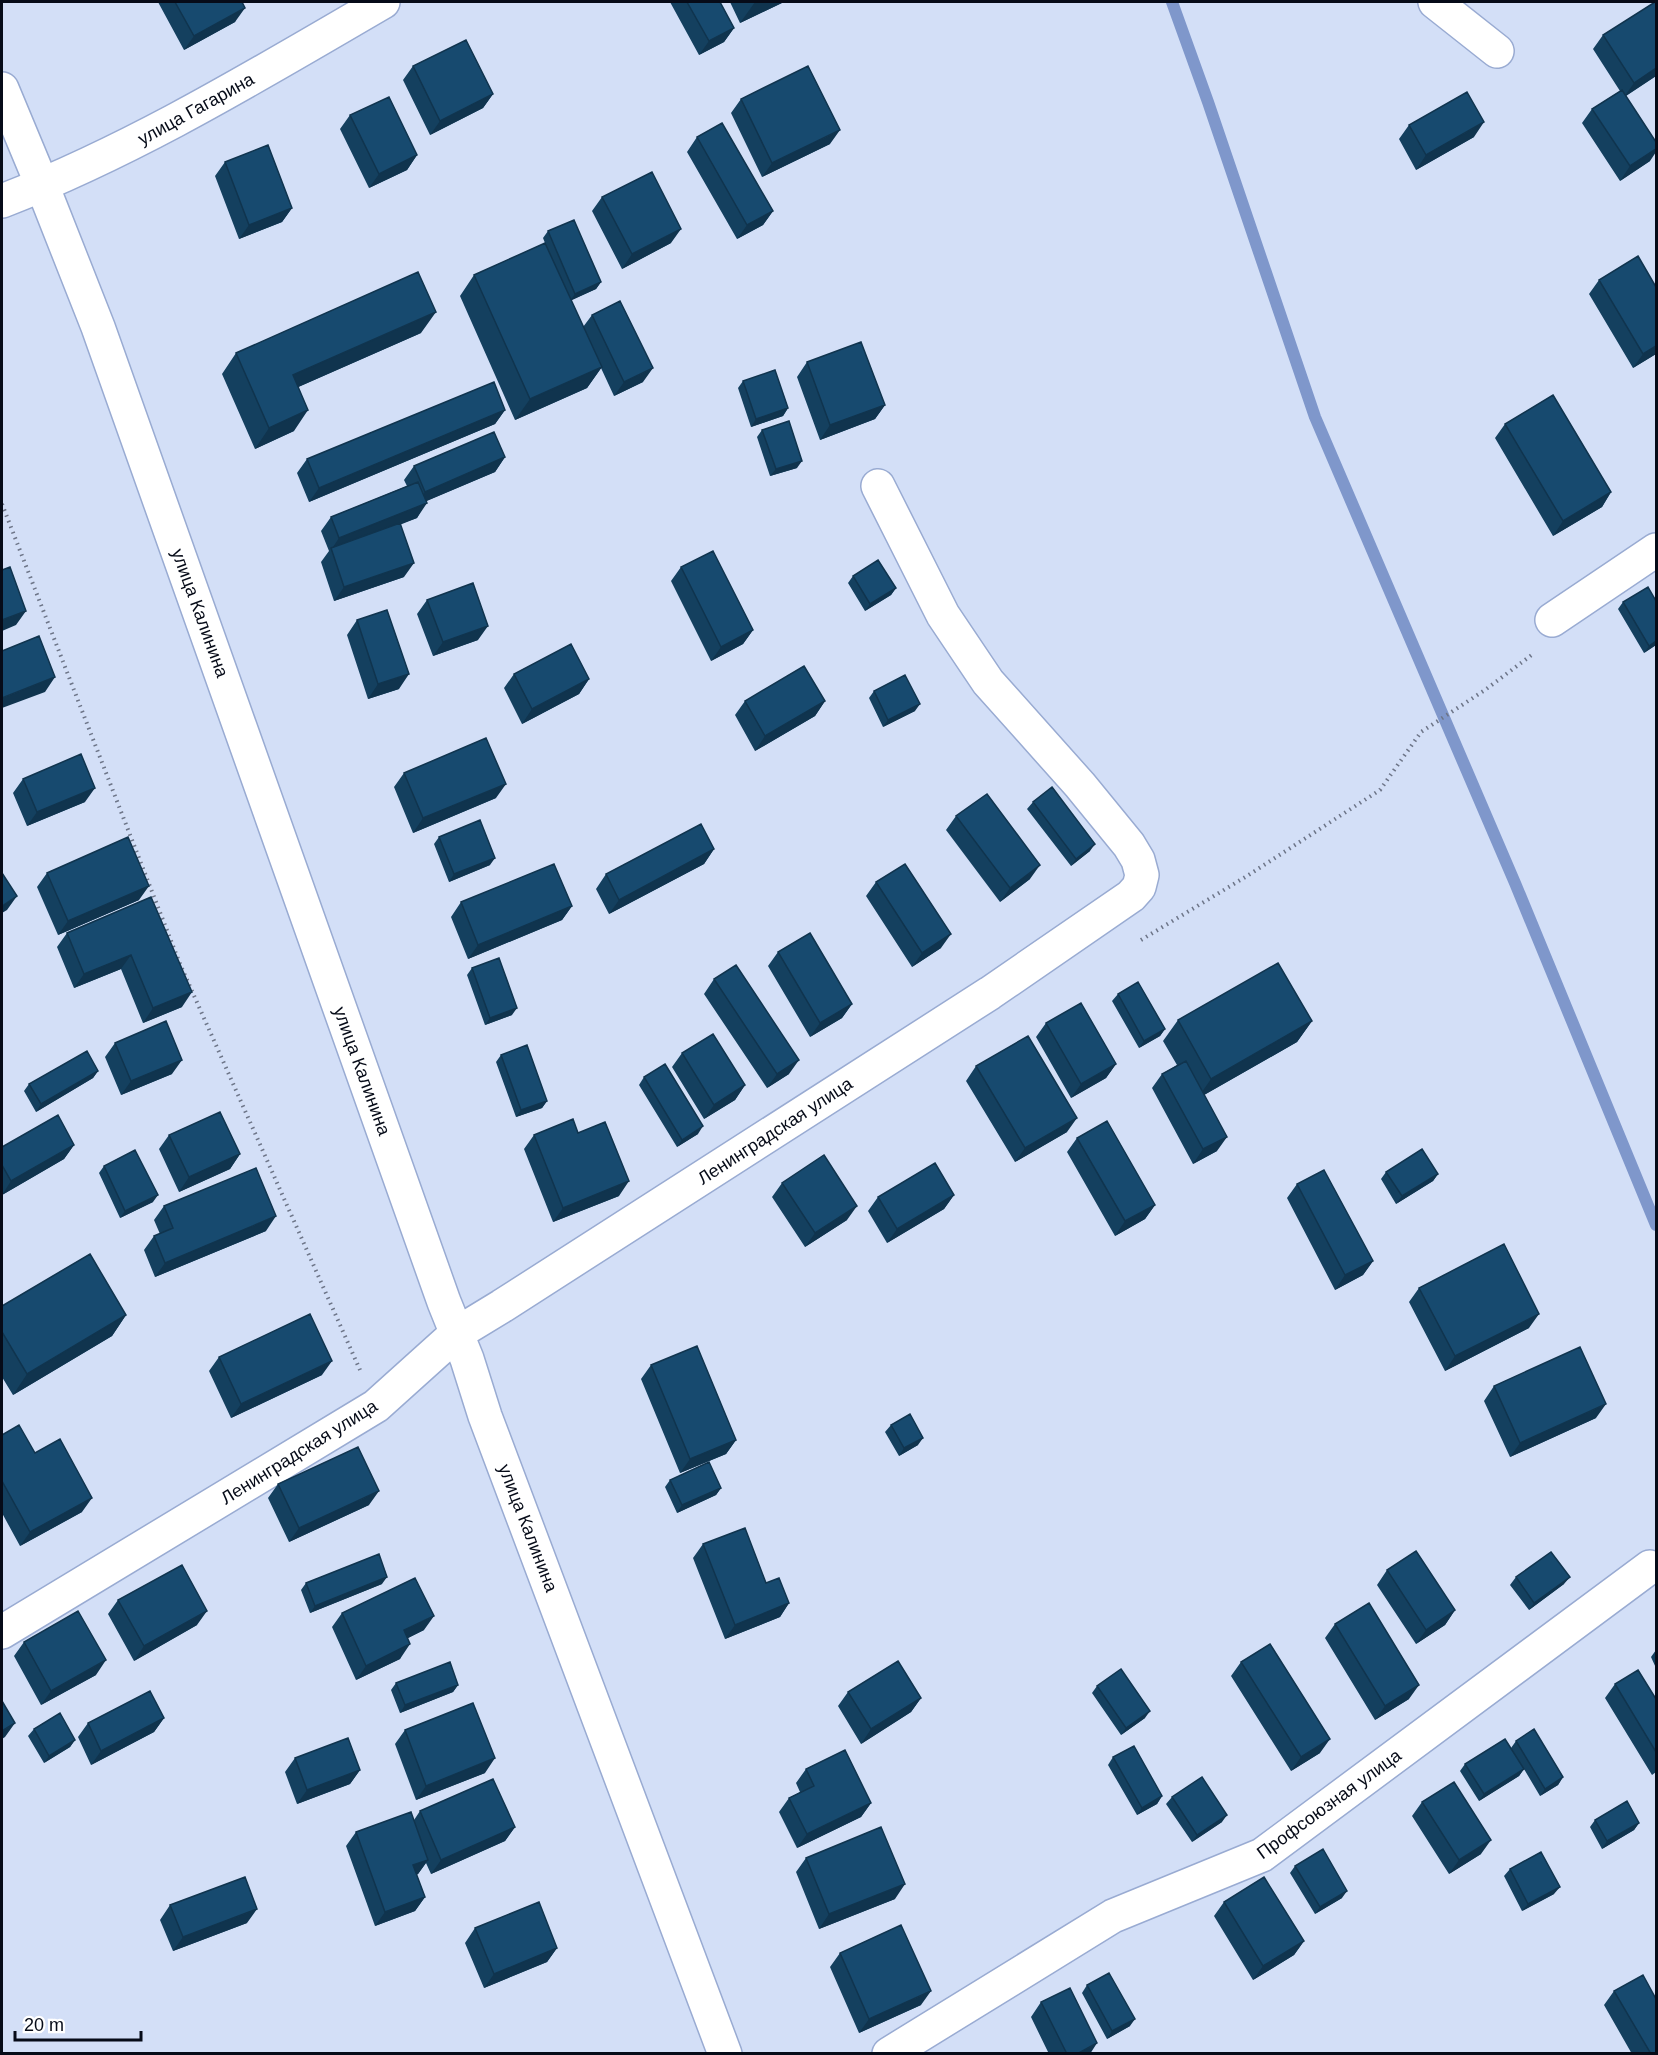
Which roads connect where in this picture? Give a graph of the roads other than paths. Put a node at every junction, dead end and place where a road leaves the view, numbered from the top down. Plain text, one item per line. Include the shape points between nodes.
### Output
1 (383, 2) edge
2 (1435, 2) edge
3 (1497, 51) dead end
4 (2, 89) edge
5 (42, 185) junction
6 (2, 201) edge
7 (878, 486) dead end
8 (1656, 550) edge
9 (1546, 635) road end
10 (456, 1334) junction
11 (1650, 1567) dead end
12 (2, 1632) edge
13 (724, 2054) edge
14 (889, 2054) edge

1 - 5 street, улица Гагарина via 135,143
2 - 3 street
4 - 5 street, улица Калинина
5 - 6 street, улица Гагарина
5 - 10 street, улица Калинина via 102,338
7 - 10 street, Ленинградская улица via 943,615 988,682 1129,845 1142,875 1139,887 990,993
8 - 9 street
10 - 12 street, Ленинградская улица via 376,1406
10 - 13 street, улица Калинина
11 - 14 street, Профсоюзная улица via 1262,1855 1113,1916

